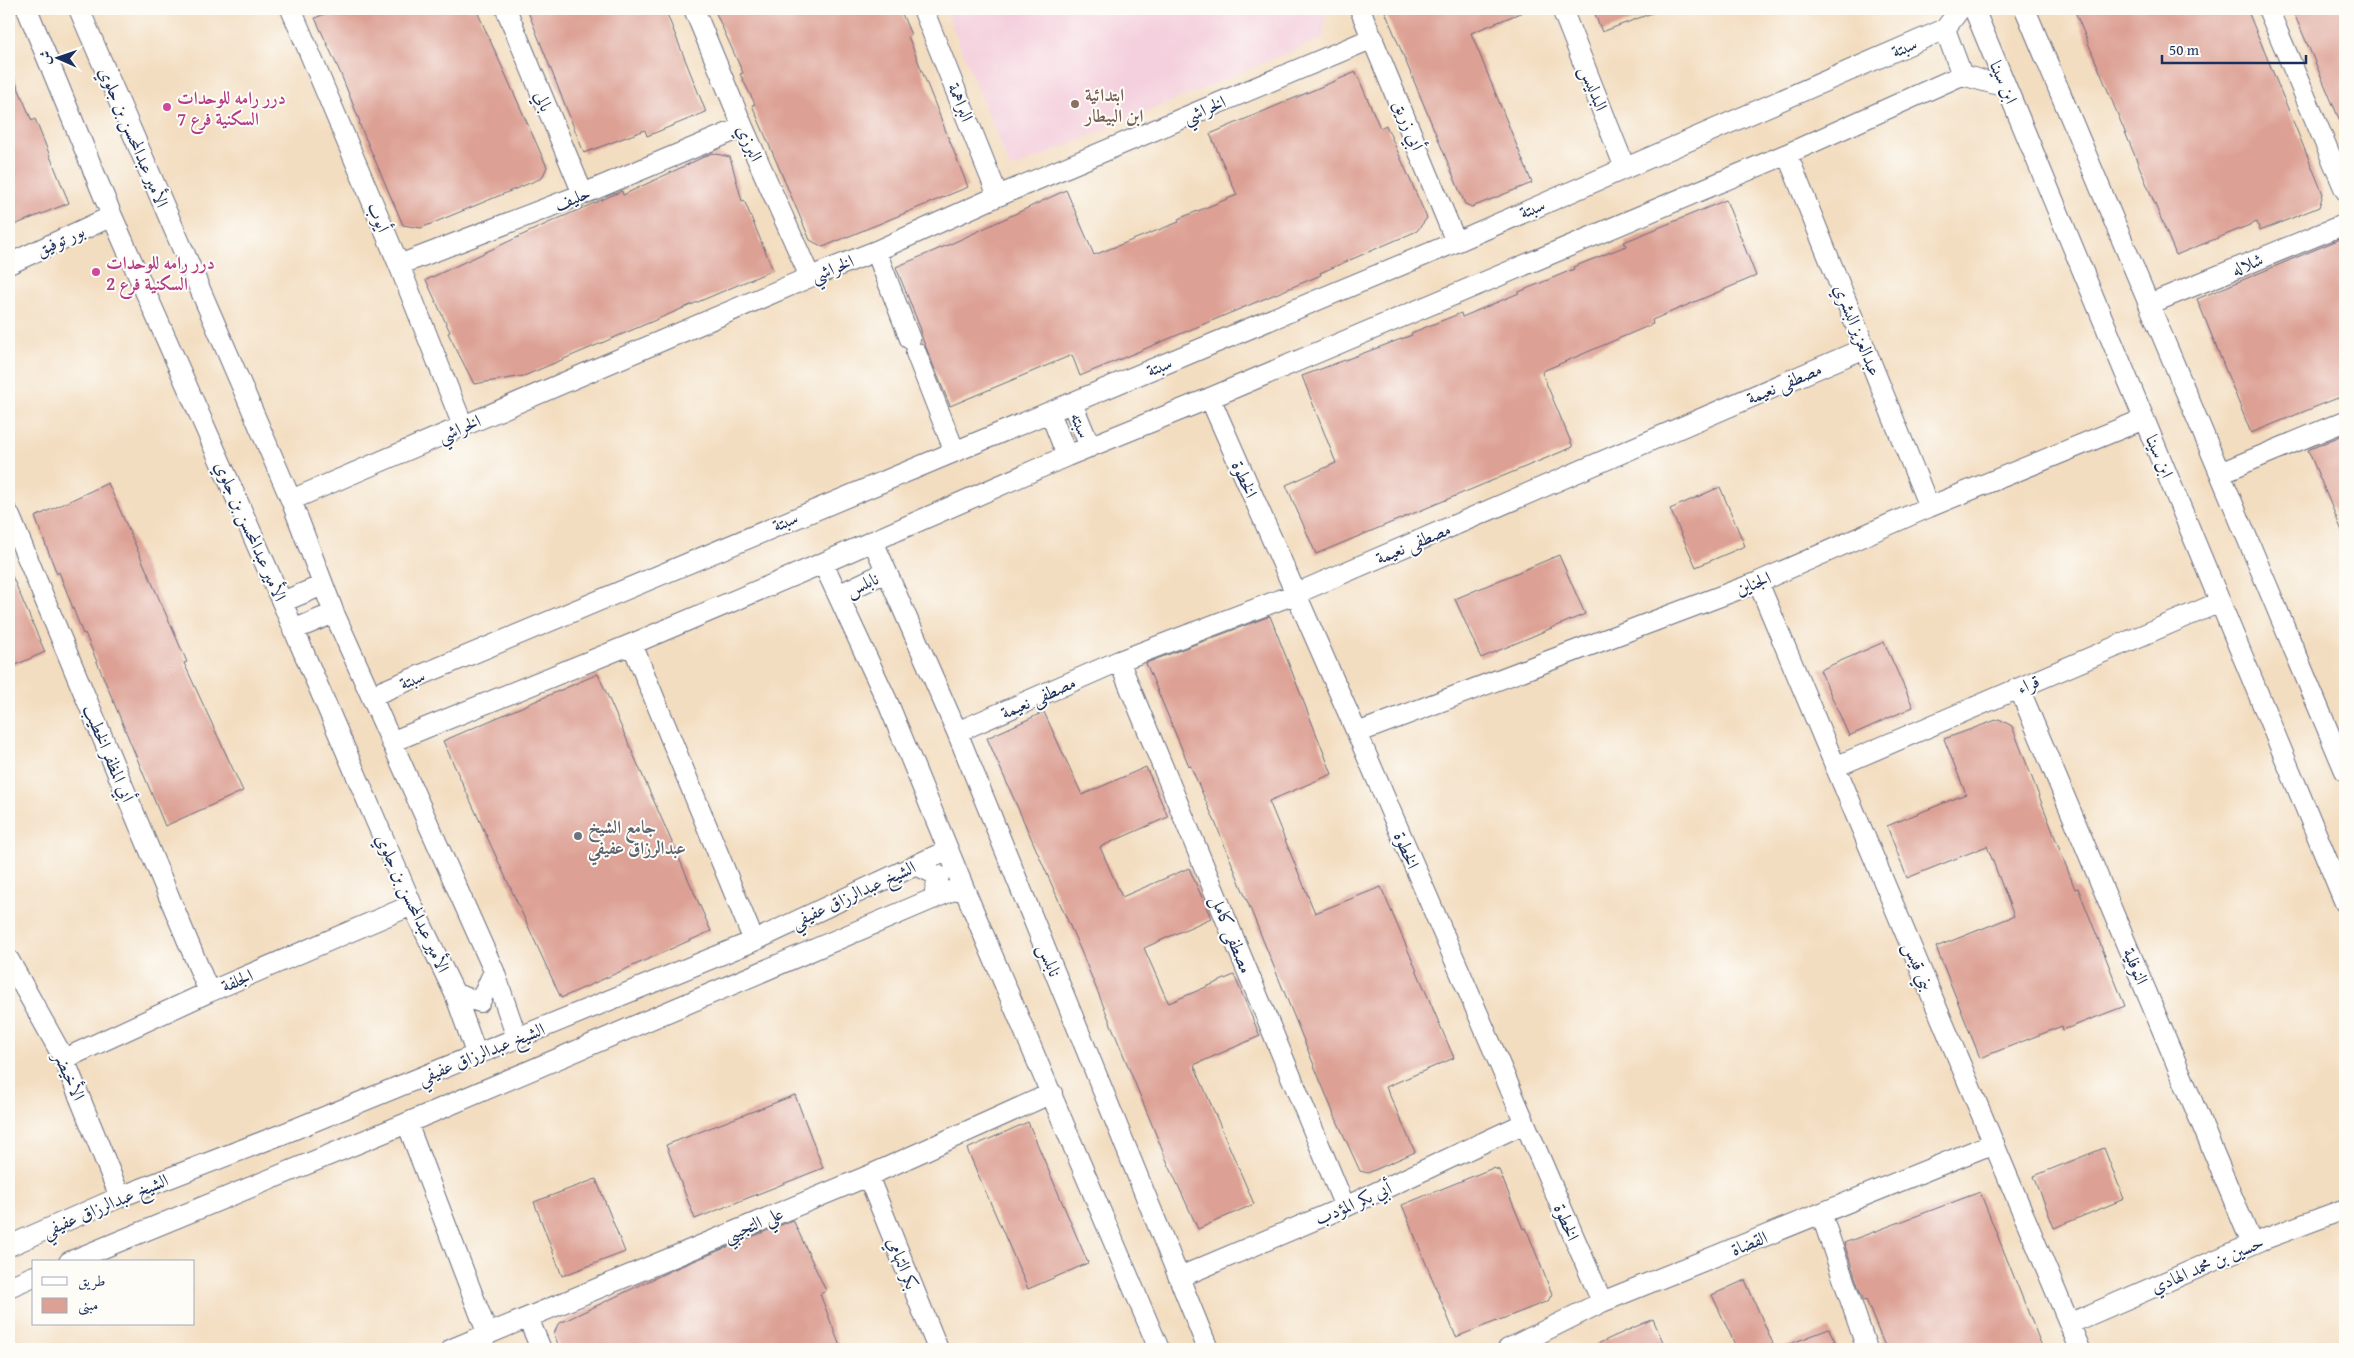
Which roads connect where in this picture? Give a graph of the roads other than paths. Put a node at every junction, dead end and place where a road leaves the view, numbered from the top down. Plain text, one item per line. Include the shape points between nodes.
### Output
1 (27, 9) edge
2 (79, 9) edge
3 (291, 9) edge
4 (506, 9) edge
5 (694, 9) edge
6 (923, 9) edge
7 (1360, 9) edge
8 (1562, 9) edge
9 (1960, 9) edge
10 (1974, 9) edge
11 (2025, 9) edge
12 (2268, 9) edge
13 (1945, 29) junction
14 (1373, 38) junction
15 (1962, 75) junction
16 (2006, 87) junction
17 (743, 127) junction
18 (1787, 154) junction
19 (1625, 168) junction
20 (2345, 190) edge
21 (582, 194) junction
22 (998, 196) junction
23 (112, 216) junction
24 (2345, 224) edge
25 (1456, 242) junction
26 (876, 251) junction
27 (9, 264) edge
28 (399, 265) junction
29 (810, 277) junction
30 (2149, 304) junction
31 (1865, 348) junction
32 (1210, 398) junction
33 (1072, 403) junction
34 (1050, 412) junction
35 (2144, 419) junction
36 (2345, 421) edge
37 (463, 426) junction
38 (1090, 447) junction
39 (954, 450) junction
40 (1067, 456) junction
41 (2220, 473) junction
42 (291, 500) junction
43 (1929, 507) junction
44 (9, 514) edge
45 (873, 541) junction
46 (823, 564) junction
47 (886, 572) junction
48 (1758, 582) junction
49 (323, 585) junction
50 (1295, 594) junction
51 (838, 595) junction
52 (282, 602) junction
53 (2220, 602) junction
54 (334, 613) junction
55 (293, 630) junction
56 (632, 644) junction
57 (1119, 661) junction
58 (2019, 688) junction
59 (370, 696) junction
60 (957, 732) junction
61 (1357, 734) junction
62 (391, 742) junction
63 (1835, 767) junction
64 (2345, 770) edge
65 (948, 850) junction
66 (916, 865) junction
67 (962, 886) junction
68 (933, 899) junction
69 (2345, 903) edge
70 (412, 905) junction
71 (754, 941) junction
72 (9, 960) edge
73 (494, 971) junction
74 (209, 992) junction
75 (455, 994) junction
76 (517, 1038) junction
77 (476, 1053) junction
78 (64, 1059) junction
79 (1052, 1093) junction
80 (407, 1123) junction
81 (1524, 1123) junction
82 (1994, 1143) junction
83 (868, 1176) junction
84 (120, 1197) junction
85 (1345, 1208) junction
86 (2345, 1209) edge
87 (1821, 1213) junction
88 (2252, 1244) junction
89 (9, 1246) edge
90 (74, 1260) edge
91 (32, 1277) edge
92 (1180, 1277) junction
93 (9, 1287) edge
94 (1602, 1302) junction
95 (528, 1318) junction
96 (2071, 1323) junction
97 (488, 1335) junction
98 (452, 1349) edge
99 (541, 1349) edge
100 (938, 1349) edge
101 (1159, 1349) edge
102 (1208, 1349) edge
103 (1508, 1349) edge
104 (1867, 1349) edge
105 (2080, 1349) edge

1 - 23 street, الأمير عبدالمحسن بن جلوي
2 - 42 street, الأمير عبدالمحسن بن جلوي
3 - 28 street, أيوب
4 - 21 street, بالي
5 - 17 street, البرزي
6 - 22 street, البراهمة
7 - 14 street, أبي زريق
8 - 19 street, البدليس
9 - 13 street, سبتة
10 - 16 street, ابن سينا
11 - 30 street
12 - 20 street
13 - 15 street
13 - 19 street, سبتة
14 - 22 street, الخراشي
14 - 25 street, أبي زريق
15 - 16 street
15 - 18 street
16 - 35 street, ابن سينا
17 - 21 street, حليف
17 - 29 street, البرزي
18 - 31 street, عبدالعزيز البشري
18 - 32 street
19 - 25 street, سبتة
21 - 28 street, حليف
22 - 26 street, الخراشي
23 - 27 street, بور توفيق
23 - 52 street, الأمير عبدالمحسن بن جلوي
24 - 30 street, شلاله
25 - 33 street, سبتة
26 - 29 street, الخراشي
26 - 39 street
28 - 37 street, أيوب
29 - 37 street, الخراشي
30 - 41 street
31 - 43 street, عبدالعزيز البشري
31 - 50 street, مصطفى نعيمة
32 - 38 street
32 - 50 street, الخطوة
33 - 34 street, سبتة
33 - 38 street, سبته
34 - 39 street, سبتة
34 - 40 street, سبته
35 - 43 street, الجناين
35 - 53 street, ابن سينا
36 - 41 street
37 - 42 street, الخراشي
38 - 40 street
39 - 59 street, سبتة
40 - 45 street
41 - 64 street
42 - 49 street, الأمير عبدالمحسن بن جلوي
43 - 48 street, الجناين
44 - 74 street, أبي المظفر الخطيب
45 - 46 street
45 - 47 street, نابلس
46 - 51 street, نابلس
46 - 56 street
47 - 51 street, نابلس
47 - 60 street, نابلس
48 - 61 street, الجناين
48 - 63 street, بني قيس
49 - 52 street
49 - 54 street, الأمير عبدالمحسن بن جلوي
50 - 57 street, مصطفى نعيمة
50 - 61 street, الخطوة
51 - 65 street, نابلس via 888,703
52 - 55 street, الأمير عبدالمحسن بن جلوي
53 - 58 street, قراء
53 - 69 street, ابن سينا
54 - 55 street
54 - 59 street, الأمير عبدالمحسن بن جلوي
55 - 70 street, الأمير عبدالمحسن بن جلوي
56 - 62 street
56 - 71 street
57 - 60 street, مصطفى نعيمة
57 - 85 street, مصطفى كامل
58 - 63 street, قراء
58 - 88 street, النوفلية
59 - 62 street, الأمير عبدالمحسن بن جلوي
60 - 92 street, نابلس
61 - 81 street, الخطوة
62 - 73 street, الأمير عبدالمحسن بن جلوي
63 - 82 street, بني قيس
65 - 66 street, الشيخ عبدالرزاق عفيفي
65 - 67 street, نابلس
66 - 68 street via 939,876
66 - 71 street, الشيخ عبدالرزاق عفيفي
67 - 68 street, الشيخ عبدالرزاق عفيفي
67 - 79 street, نابلس
68 - 80 street, الشيخ عبدالرزاق عفيفي
70 - 74 street, الجلفة
70 - 75 street, الأمير عبدالمحسن بن جلوي
71 - 76 street, الشيخ عبدالرزاق عفيفي
72 - 78 street, الأخيضر
73 - 75 street via 480,1002
73 - 76 street, الأمير عبدالمحسن بن جلوي
74 - 78 street, الجلفة
75 - 77 street, الأمير عبدالمحسن بن جلوي
76 - 77 street, الشيخ عبدالرزاق عفيفي
77 - 84 street, الشيخ عبدالرزاق عفيفي
78 - 84 street, الأخيضر
79 - 83 street, علي التجيبي
79 - 101 street, نابلس
80 - 90 street, الشيخ عبدالرزاق عفيفي
80 - 97 street
81 - 85 street, أبي بكر المؤدب
81 - 94 street, الخطوة
82 - 87 street, القضاة
82 - 96 street, بني قيس
83 - 95 street, علي التجيبي
83 - 100 street, بكر التهامي
84 - 89 street, الشيخ عبدالرزاق عفيفي
85 - 92 street, أبي بكر المؤدب
86 - 88 street, حسين بن محمد الهادي
87 - 94 street, القضاة
87 - 104 street
88 - 96 street, حسين بن محمد الهادي
91 - 93 street
92 - 102 street, نابلس
94 - 103 street, القضاة
95 - 97 street, علي التجيبي
95 - 99 street
96 - 105 street, بني قيس
97 - 98 street, علي التجيبي

